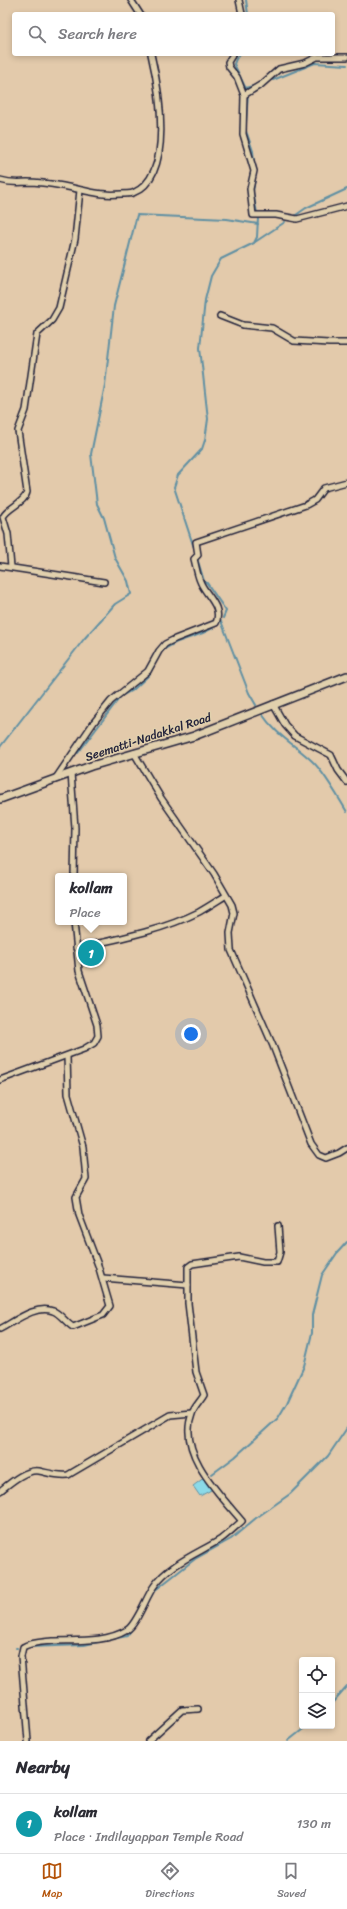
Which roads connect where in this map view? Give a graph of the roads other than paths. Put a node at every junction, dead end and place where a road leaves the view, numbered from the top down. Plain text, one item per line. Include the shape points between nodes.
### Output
1 (131, 0) edge
2 (239, 0) edge
3 (139, 12) edge
4 (242, 12) edge
5 (151, 56) edge
6 (232, 56) edge
7 (347, 57) edge
8 (244, 95) junction
9 (0, 180) edge
10 (80, 190) junction
11 (347, 206) edge
12 (220, 316) dead end
13 (347, 343) edge
14 (347, 482) edge
15 (0, 566) edge
16 (11, 567) junction
17 (104, 582) dead end
18 (347, 676) edge
19 (273, 704) junction
20 (134, 753) junction
21 (71, 773) junction
22 (56, 778) junction
23 (347, 782) edge
24 (0, 799) edge
25 (74, 873) edge
26 (226, 896) junction
27 (74, 925) edge
28 (76, 948) junction
29 (67, 1056) junction
30 (0, 1080) edge
31 (347, 1148) edge
32 (278, 1226) dead end
33 (103, 1278) junction
34 (188, 1285) junction
35 (0, 1329) edge
36 (192, 1413) junction
37 (0, 1491) edge
38 (198, 1708) dead end
39 (28, 1741) edge
40 (148, 1741) edge

1 - 3 street
2 - 4 street
5 - 10 street via 162,132 158,158 149,181 132,193 104,196
6 - 8 street via 228,62 229,67 237,77
7 - 8 street via 317,57 305,63 279,69
8 - 11 street via 243,134 254,171 250,189 253,215 276,215 297,219
9 - 10 street via 11,184 28,182
10 - 16 street via 75,239 59,308 52,320 36,334 26,410 18,431 27,492 24,498 5,512 3,517 8,534
12 - 13 street via 243,325 272,328 294,340 329,344
14 - 22 street via 324,488 315,500 306,505 196,542 199,552 194,557 200,581 218,613 216,624 175,639 159,650 148,671 106,706
15 - 16 street
16 - 17 street
18 - 19 street, Seematti-Nadakkal Road
19 - 20 street, Seematti-Nadakkal Road via 194,736
19 - 23 street via 285,725 295,736 331,755
20 - 21 street, Seematti-Nadakkal Road
20 - 26 street
21 - 22 street, Seematti-Nadakkal Road
21 - 25 street via 75,828
22 - 24 street, Seematti-Nadakkal Road
26 - 28 street via 199,912 170,923 135,935
26 - 31 street via 234,913 230,933 231,950 273,1046 311,1144 319,1155 326,1158
27 - 28 street
28 - 29 street via 79,971 97,1025 98,1036 94,1043 84,1050
29 - 30 street
29 - 33 street via 68,1094 83,1147 86,1179 76,1197 79,1215
32 - 34 street via 280,1252 277,1262 239,1257 192,1264 188,1267
33 - 34 street
33 - 35 street via 110,1306 103,1315 73,1327 54,1311 35,1310
34 - 36 street via 196,1372 204,1395
36 - 37 street via 170,1415 75,1472 60,1476 30,1471
36 - 39 street via 188,1438 190,1447 219,1494 242,1521 222,1538 174,1568 155,1584 128,1630 96,1639 44,1642 23,1647 21,1656
38 - 40 street via 182,1710

